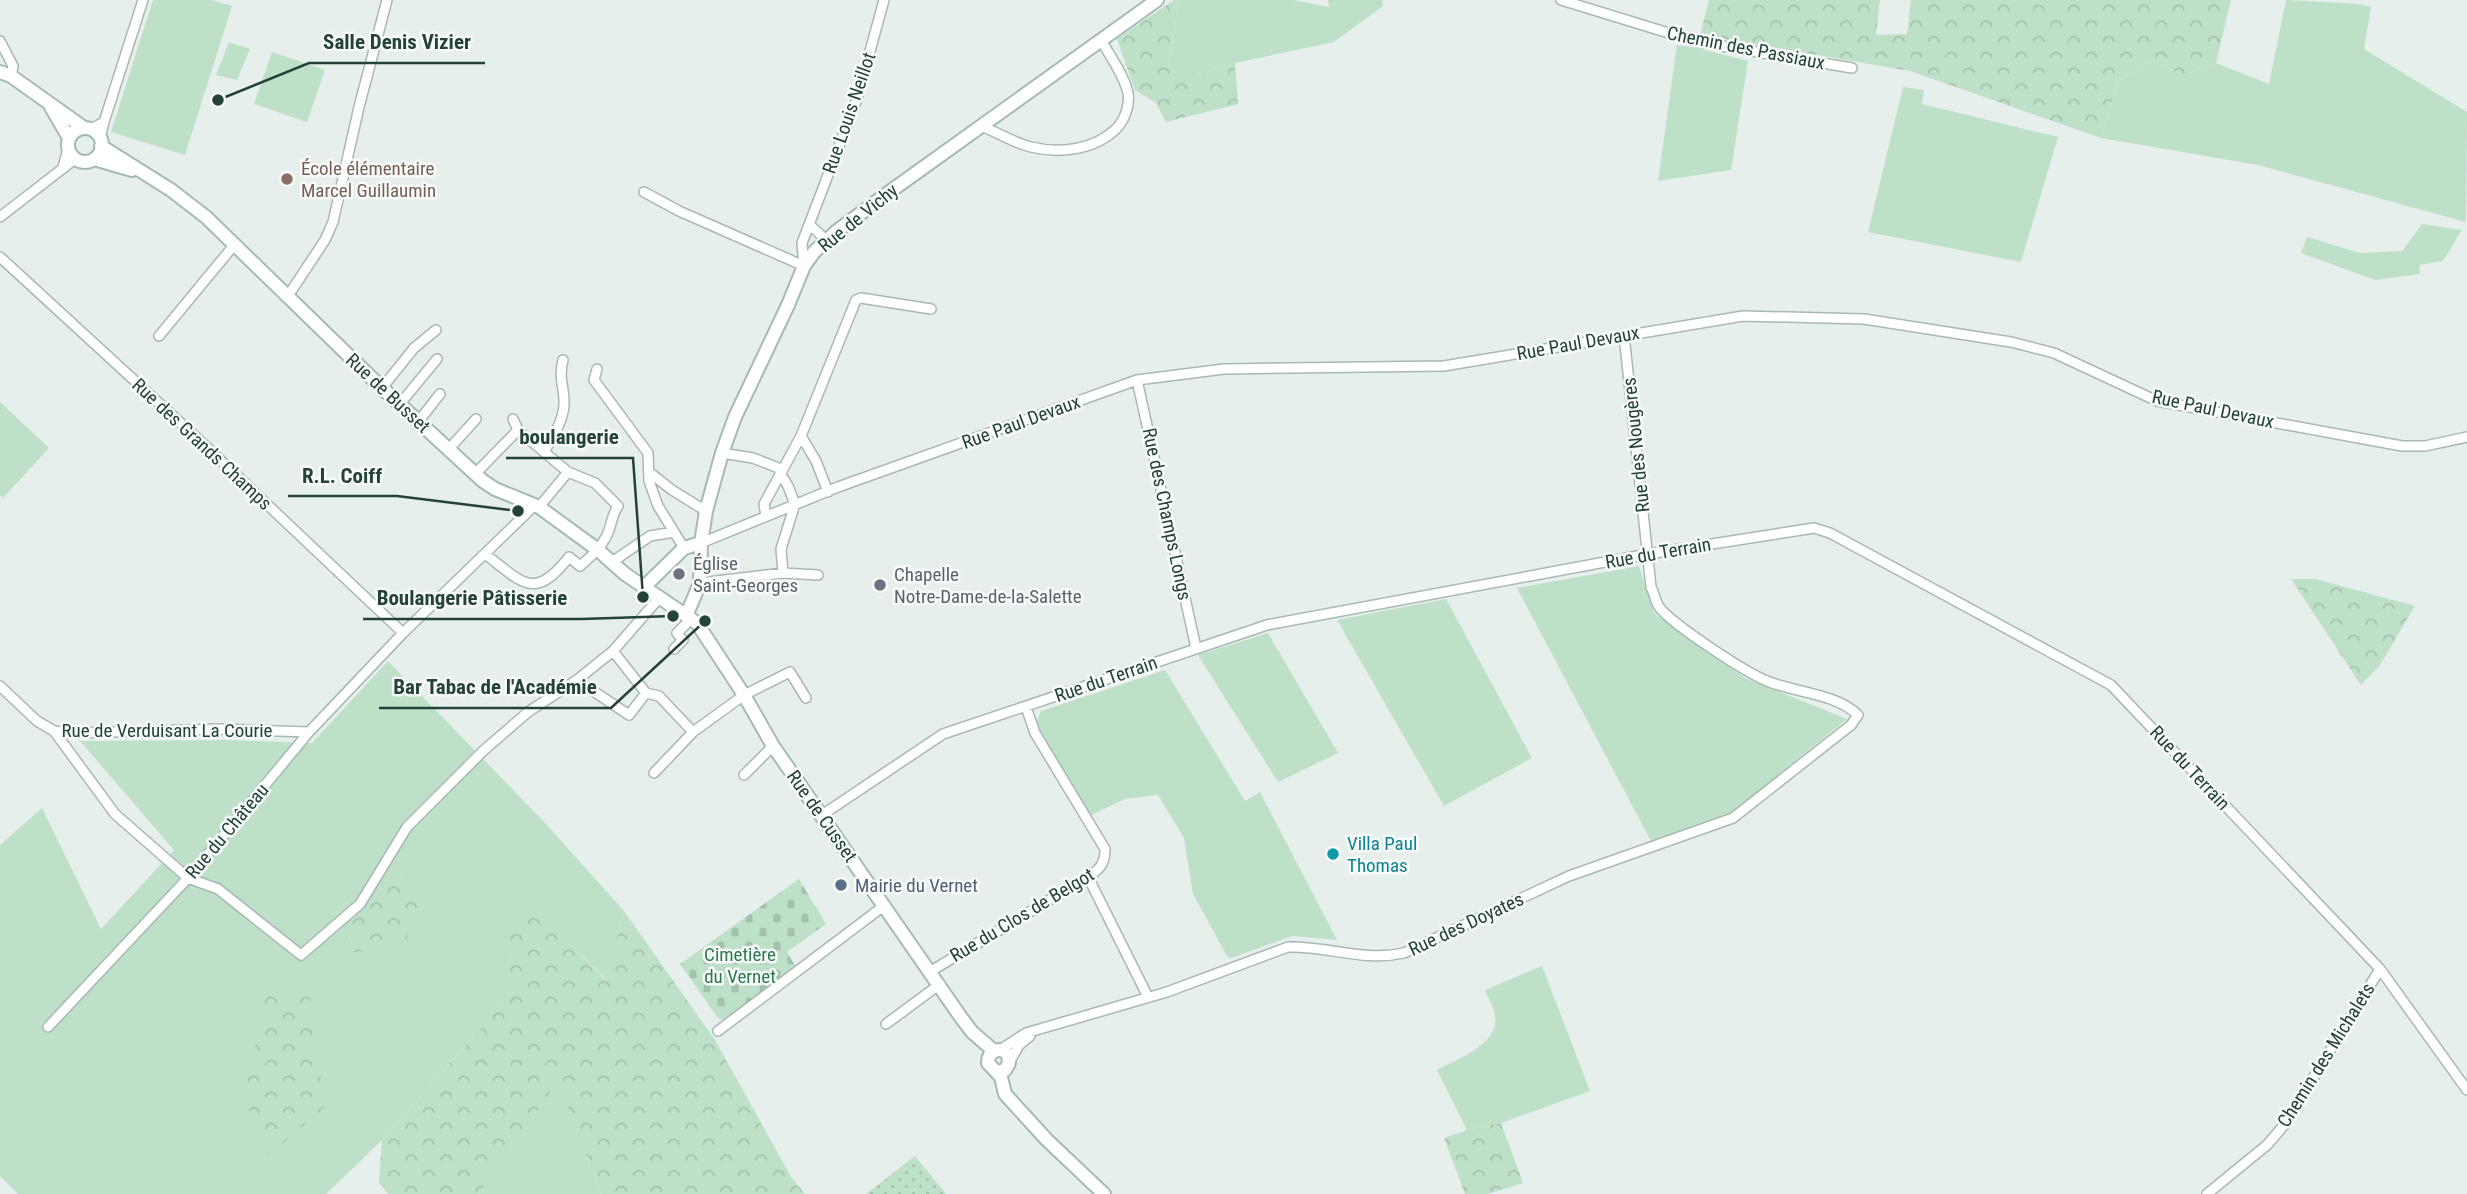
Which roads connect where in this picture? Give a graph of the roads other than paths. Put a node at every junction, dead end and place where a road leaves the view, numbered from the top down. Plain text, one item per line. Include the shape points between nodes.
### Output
1 (143, 0) edge
2 (387, 0) edge
3 (884, 0) edge
4 (1157, 0) edge
5 (1560, 0) edge
6 (1101, 40) junction
7 (0, 41) edge
8 (1852, 68) dead end
9 (6, 74) edge
10 (47, 100) junction
11 (981, 126) junction
12 (94, 135) junction
13 (71, 149) junction
14 (94, 159) junction
15 (149, 175) junction
16 (644, 192) dead end
17 (0, 217) edge
18 (810, 225) junction
19 (827, 240) junction
20 (235, 244) junction
21 (0, 257) edge
22 (804, 266) junction
23 (288, 296) junction
24 (931, 309) dead end
25 (436, 330) dead end
26 (1624, 335) junction
27 (159, 336) dead end
28 (437, 359) dead end
29 (563, 360) dead end
30 (597, 369) dead end
31 (1137, 380) junction
32 (382, 388) junction
33 (440, 394) dead end
34 (399, 405) junction
35 (476, 419) dead end
36 (513, 419) dead end
37 (418, 422) junction
38 (518, 430) junction
39 (801, 436) junction
40 (2467, 437) edge
41 (448, 450) junction
42 (544, 452) junction
43 (722, 453) junction
44 (781, 471) junction
45 (568, 472) junction
46 (649, 472) junction
47 (475, 474) junction
48 (828, 492) junction
49 (795, 504) junction
50 (537, 506) junction
51 (706, 511) junction
52 (766, 516) junction
53 (674, 532) junction
54 (701, 543) junction
55 (684, 548) junction
56 (598, 550) junction
57 (485, 554) junction
58 (1648, 554) junction
59 (612, 562) junction
60 (783, 573) junction
61 (818, 575) dead end
62 (700, 583) junction
63 (644, 587) junction
64 (660, 597) junction
65 (690, 616) junction
66 (403, 633) junction
67 (1196, 648) junction
68 (674, 649) dead end
69 (613, 651) junction
70 (577, 680) junction
71 (0, 686) edge
72 (646, 693) junction
73 (744, 695) junction
74 (806, 698) dead end
75 (1026, 707) junction
76 (1858, 715) joint
77 (54, 731) junction
78 (309, 732) junction
79 (693, 732) junction
80 (773, 746) junction
81 (654, 773) dead end
82 (744, 775) dead end
83 (821, 815) junction
84 (1088, 877) junction
85 (188, 878) junction
86 (885, 905) junction
87 (2380, 969) junction
88 (931, 971) junction
89 (940, 984) junction
90 (1148, 998) junction
91 (886, 1024) dead end
92 (48, 1027) dead end
93 (718, 1031) dead end
94 (1037, 1031) junction
95 (994, 1054) junction
96 (1005, 1067) junction
97 (2467, 1090) edge
98 (1104, 1194) edge
99 (2207, 1194) edge

1 - 12 street via 104,122
2 - 23 street via 333,222
3 - 18 street, Rue Louis Neillot via 858,99
4 - 6 street, Rue de Vichy
5 - 8 street, Chemin des Passiaux via 1698,42
6 - 11 street, Rue de Vichy
6 - 11 street via 1128,93 1128,108 1109,135 1068,151 1030,147
7 - 9 street via 13,66
9 - 10 street, Rue de Busset
10 - 12 street, Rue de Busset
10 - 13 street, Rue de Busset
11 - 19 street, Rue de Vichy
12 - 13 street via 78,130
12 - 14 street via 99,153
12 - 15 street, Rue de Busset
13 - 14 street via 82,162
13 - 17 street via 63,167
14 - 15 street, Rue de Busset
15 - 20 street, Rue de Busset
16 - 22 street
18 - 19 street
18 - 22 street, Rue Louis Neillot via 802,243
19 - 22 street, Rue de Vichy
20 - 23 street, Rue de Busset
20 - 27 street
21 - 66 street, Rue des Grands Champs
22 - 43 street, Rue de Vichy
23 - 32 street, Rue de Busset
24 - 39 street via 856,300
25 - 32 street via 414,348
26 - 31 street, Rue Paul Devaux via 1444,366 1224,369
26 - 40 street, Rue Paul Devaux via 1743,316 1885,321 2054,353 2157,401 2402,446
26 - 58 street, Rue des Nougères
28 - 34 street
29 - 42 street via 564,407
30 - 46 street via 594,380 648,453
31 - 48 street, Rue Paul Devaux
31 - 67 street, Rue des Champs Longs
32 - 34 street, Rue de Busset
33 - 37 street
34 - 37 street, Rue de Busset
35 - 41 street
36 - 38 street
37 - 41 street, Rue de Busset
38 - 42 street
38 - 47 street
39 - 44 street
39 - 48 street
41 - 47 street, Rue de Busset
42 - 45 street
43 - 44 street via 753,458
43 - 51 street, Rue de Vichy
44 - 49 street
44 - 52 street via 764,504
45 - 50 street, Rue du Château
45 - 56 street via 595,483 618,506
46 - 51 street
46 - 53 street via 658,506
47 - 50 street, Rue de Busset via 495,489
48 - 49 street, Rue Paul Devaux
49 - 52 street, Rue Paul Devaux
49 - 60 street via 781,549
50 - 56 street, Rue de Busset
50 - 57 street, Rue du Château
51 - 54 street, Rue de Vichy
52 - 54 street, Rue Paul Devaux
53 - 55 street
53 - 59 street via 650,536
54 - 55 street
54 - 62 street, Rue de Vichy
55 - 63 street
56 - 57 street via 580,566 569,557 555,575 531,585
56 - 59 street, Rue de Busset
57 - 66 street, Rue du Château
58 - 67 street, Rue du Terrain via 1267,625
58 - 76 street, Rue des Nougères via 1651,587 1659,607 1677,623 1746,671 1844,705
58 - 87 street, Rue du Terrain via 1814,528 2111,685
59 - 63 street, Rue de Busset
60 - 61 street
60 - 62 street
62 - 65 street
63 - 64 street, Rue de Busset
64 - 65 street, Rue de Busset
64 - 69 street
65 - 68 street via 677,633 683,640
65 - 73 street, Rue de Cusset
66 - 78 street, Rue du Château
67 - 75 street, Rue du Terrain
69 - 70 street
69 - 72 street
70 - 72 street via 629,715
70 - 85 street via 528,712 407,827 360,904 301,955 218,889
71 - 77 street, Rue de Verduisant La Courie
72 - 79 street via 659,696
73 - 74 street via 790,672
73 - 79 street
73 - 80 street, Rue de Cusset
75 - 83 street, Rue du Terrain via 943,734
75 - 84 street, Rue du Clos de Belgot via 1035,733 1105,849 1105,860
76 - 90 street, Rue des Doyates via 1733,818 1569,876 1405,953 1359,956 1288,947
77 - 78 street, Rue de Verduisant La Courie
77 - 85 street via 115,814
78 - 85 street, Rue du Château
79 - 81 street
80 - 82 street
80 - 83 street, Rue de Cusset
83 - 86 street, Rue de Cusset
84 - 88 street, Rue du Clos de Belgot
84 - 90 street
85 - 92 street, Rue du Château
86 - 88 street, Rue de Cusset
86 - 93 street
87 - 97 street, Rue du Terrain
87 - 99 street, Chemin des Michalets via 2285,1124 2267,1145
88 - 89 street, Rue de Cusset
89 - 91 street
89 - 95 street, Rue de Cusset via 972,1032
90 - 94 street, Rue des Doyates
94 - 95 street, Rue des Doyates
94 - 96 street, Rue des Doyates via 1019,1045
95 - 96 street via 1008,1054
95 - 96 street via 990,1067
96 - 98 street via 1001,1077 1005,1094

